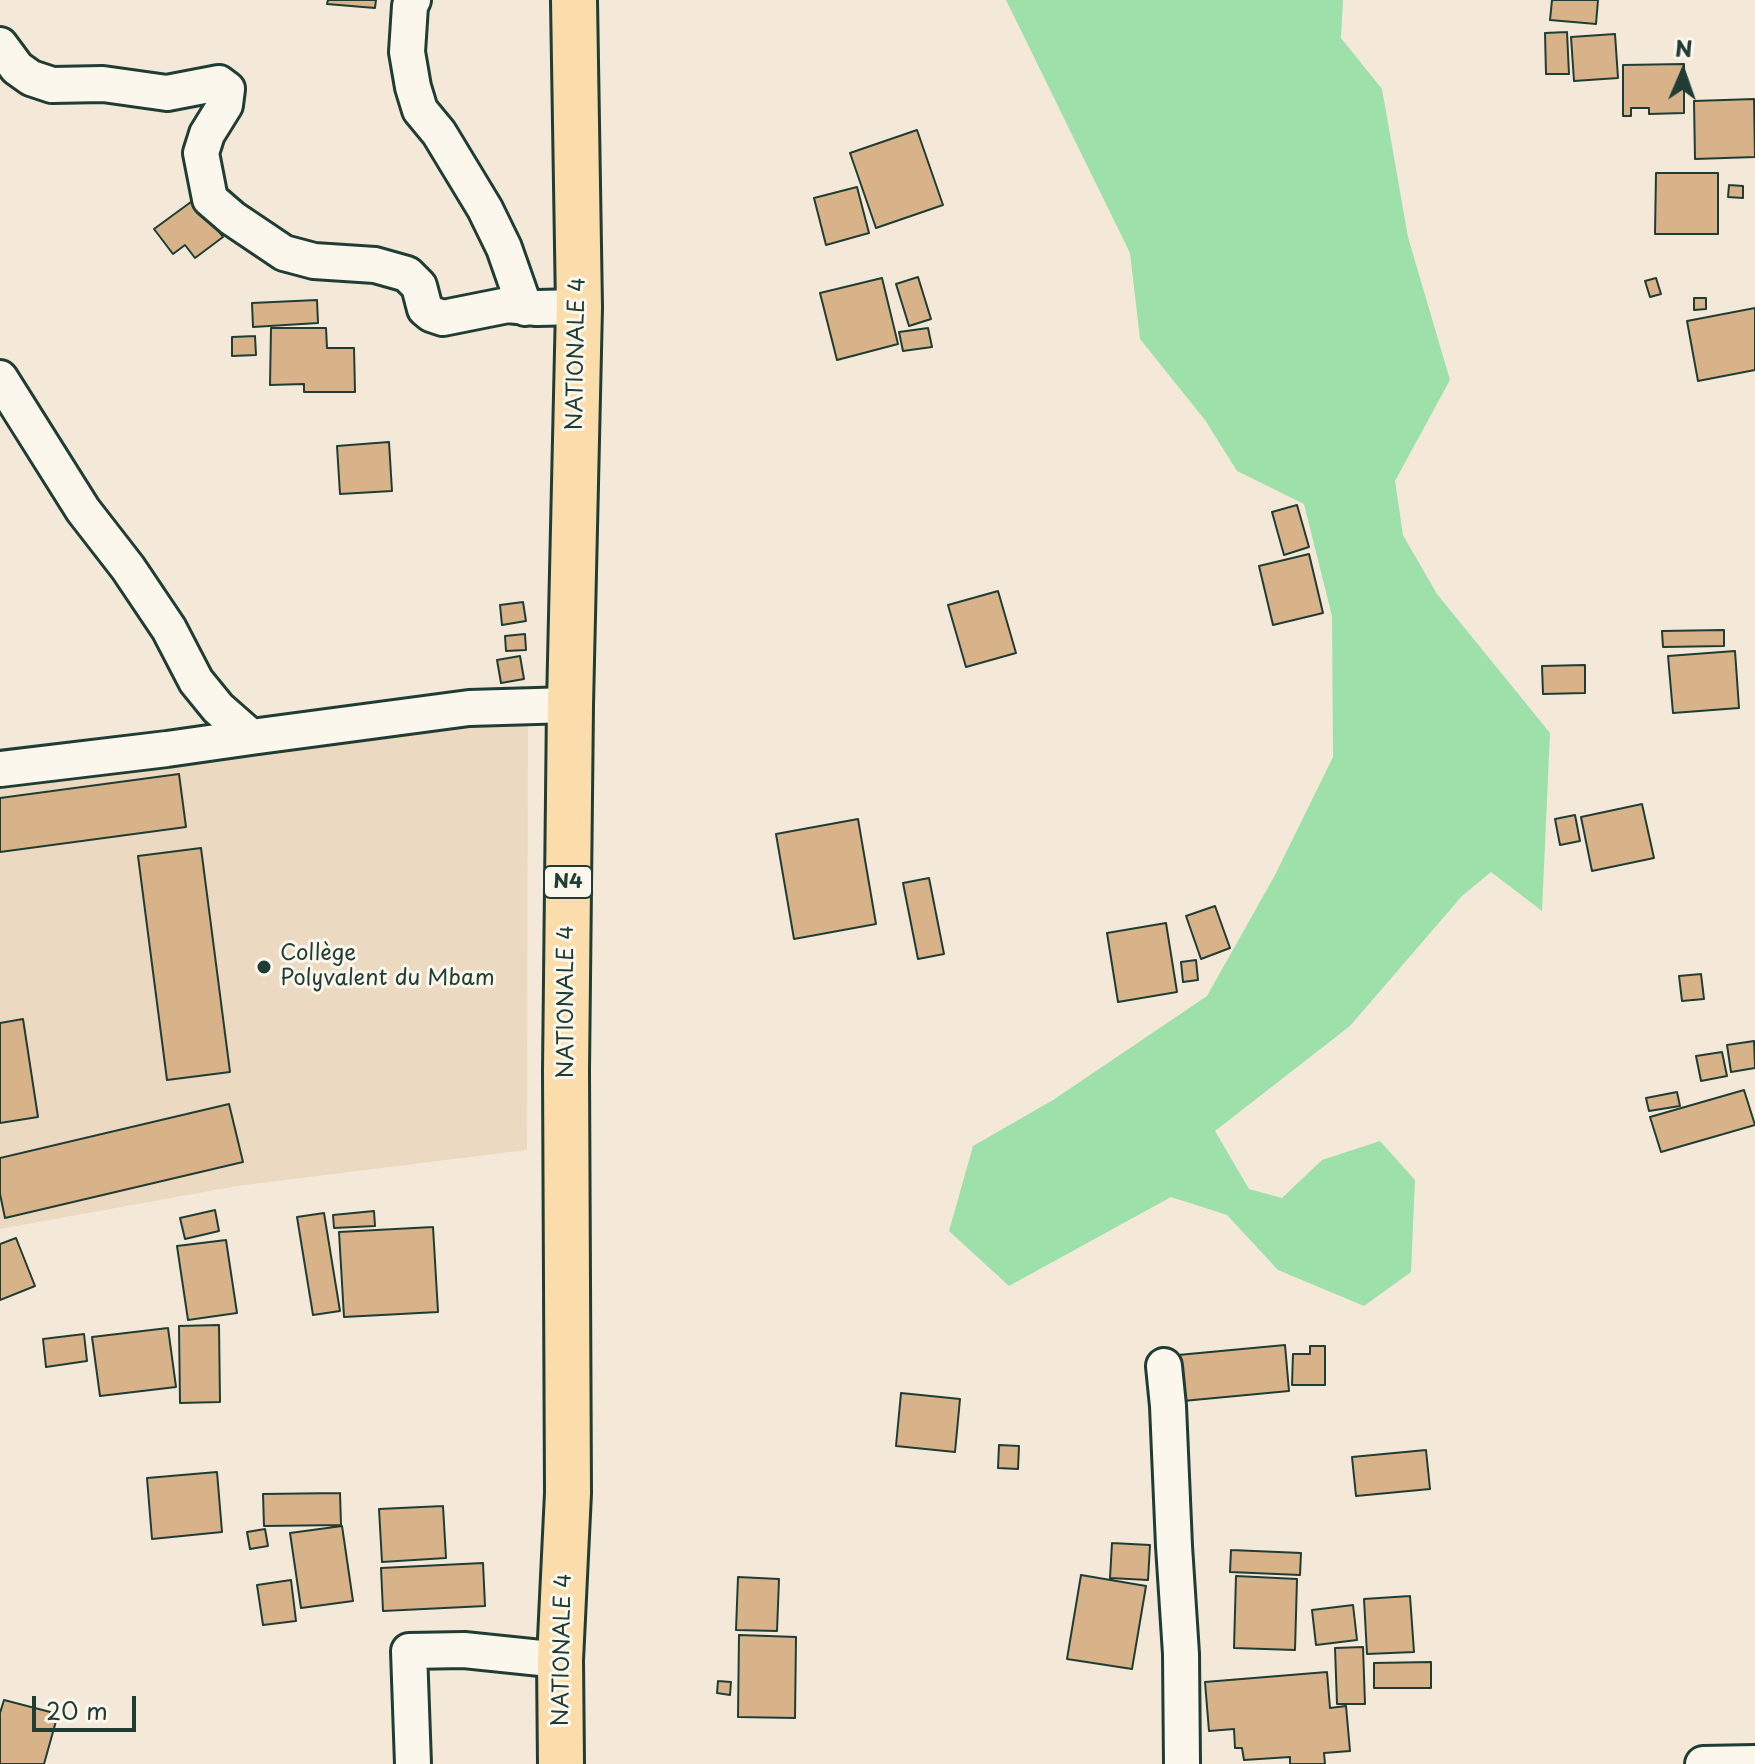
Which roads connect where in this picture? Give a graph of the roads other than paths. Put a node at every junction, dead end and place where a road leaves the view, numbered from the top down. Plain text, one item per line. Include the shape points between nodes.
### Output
1 (413, 0) edge
2 (574, 0) edge
3 (0, 45) edge
4 (579, 307) junction
5 (525, 308) junction
6 (0, 378) edge
7 (570, 705) junction
8 (251, 737) junction
9 (0, 769) edge
10 (1164, 1366) dead end
11 (560, 1660) junction
12 (1755, 1763) edge
13 (413, 1764) edge
14 (561, 1764) edge
15 (1182, 1764) edge
16 (1703, 1764) edge

1 - 5 street via 407,52 420,110 485,209
2 - 4 highway, NATIONALE 4 / N4
3 - 5 street via 17,68 52,85 103,84 167,93 219,83 227,89 225,105 201,153 210,199 232,218 284,253 407,274 419,286 425,309 443,318 508,305
4 - 5 street
4 - 7 highway, NATIONALE 4 / N4
6 - 8 street via 83,510 169,629 196,681
7 - 8 street via 469,708
7 - 11 highway, NATIONALE 4 / N4 via 568,1493
8 - 9 street
10 - 15 street
11 - 13 street via 464,1650 409,1651
11 - 14 highway, NATIONALE 4 / N4
12 - 16 street

